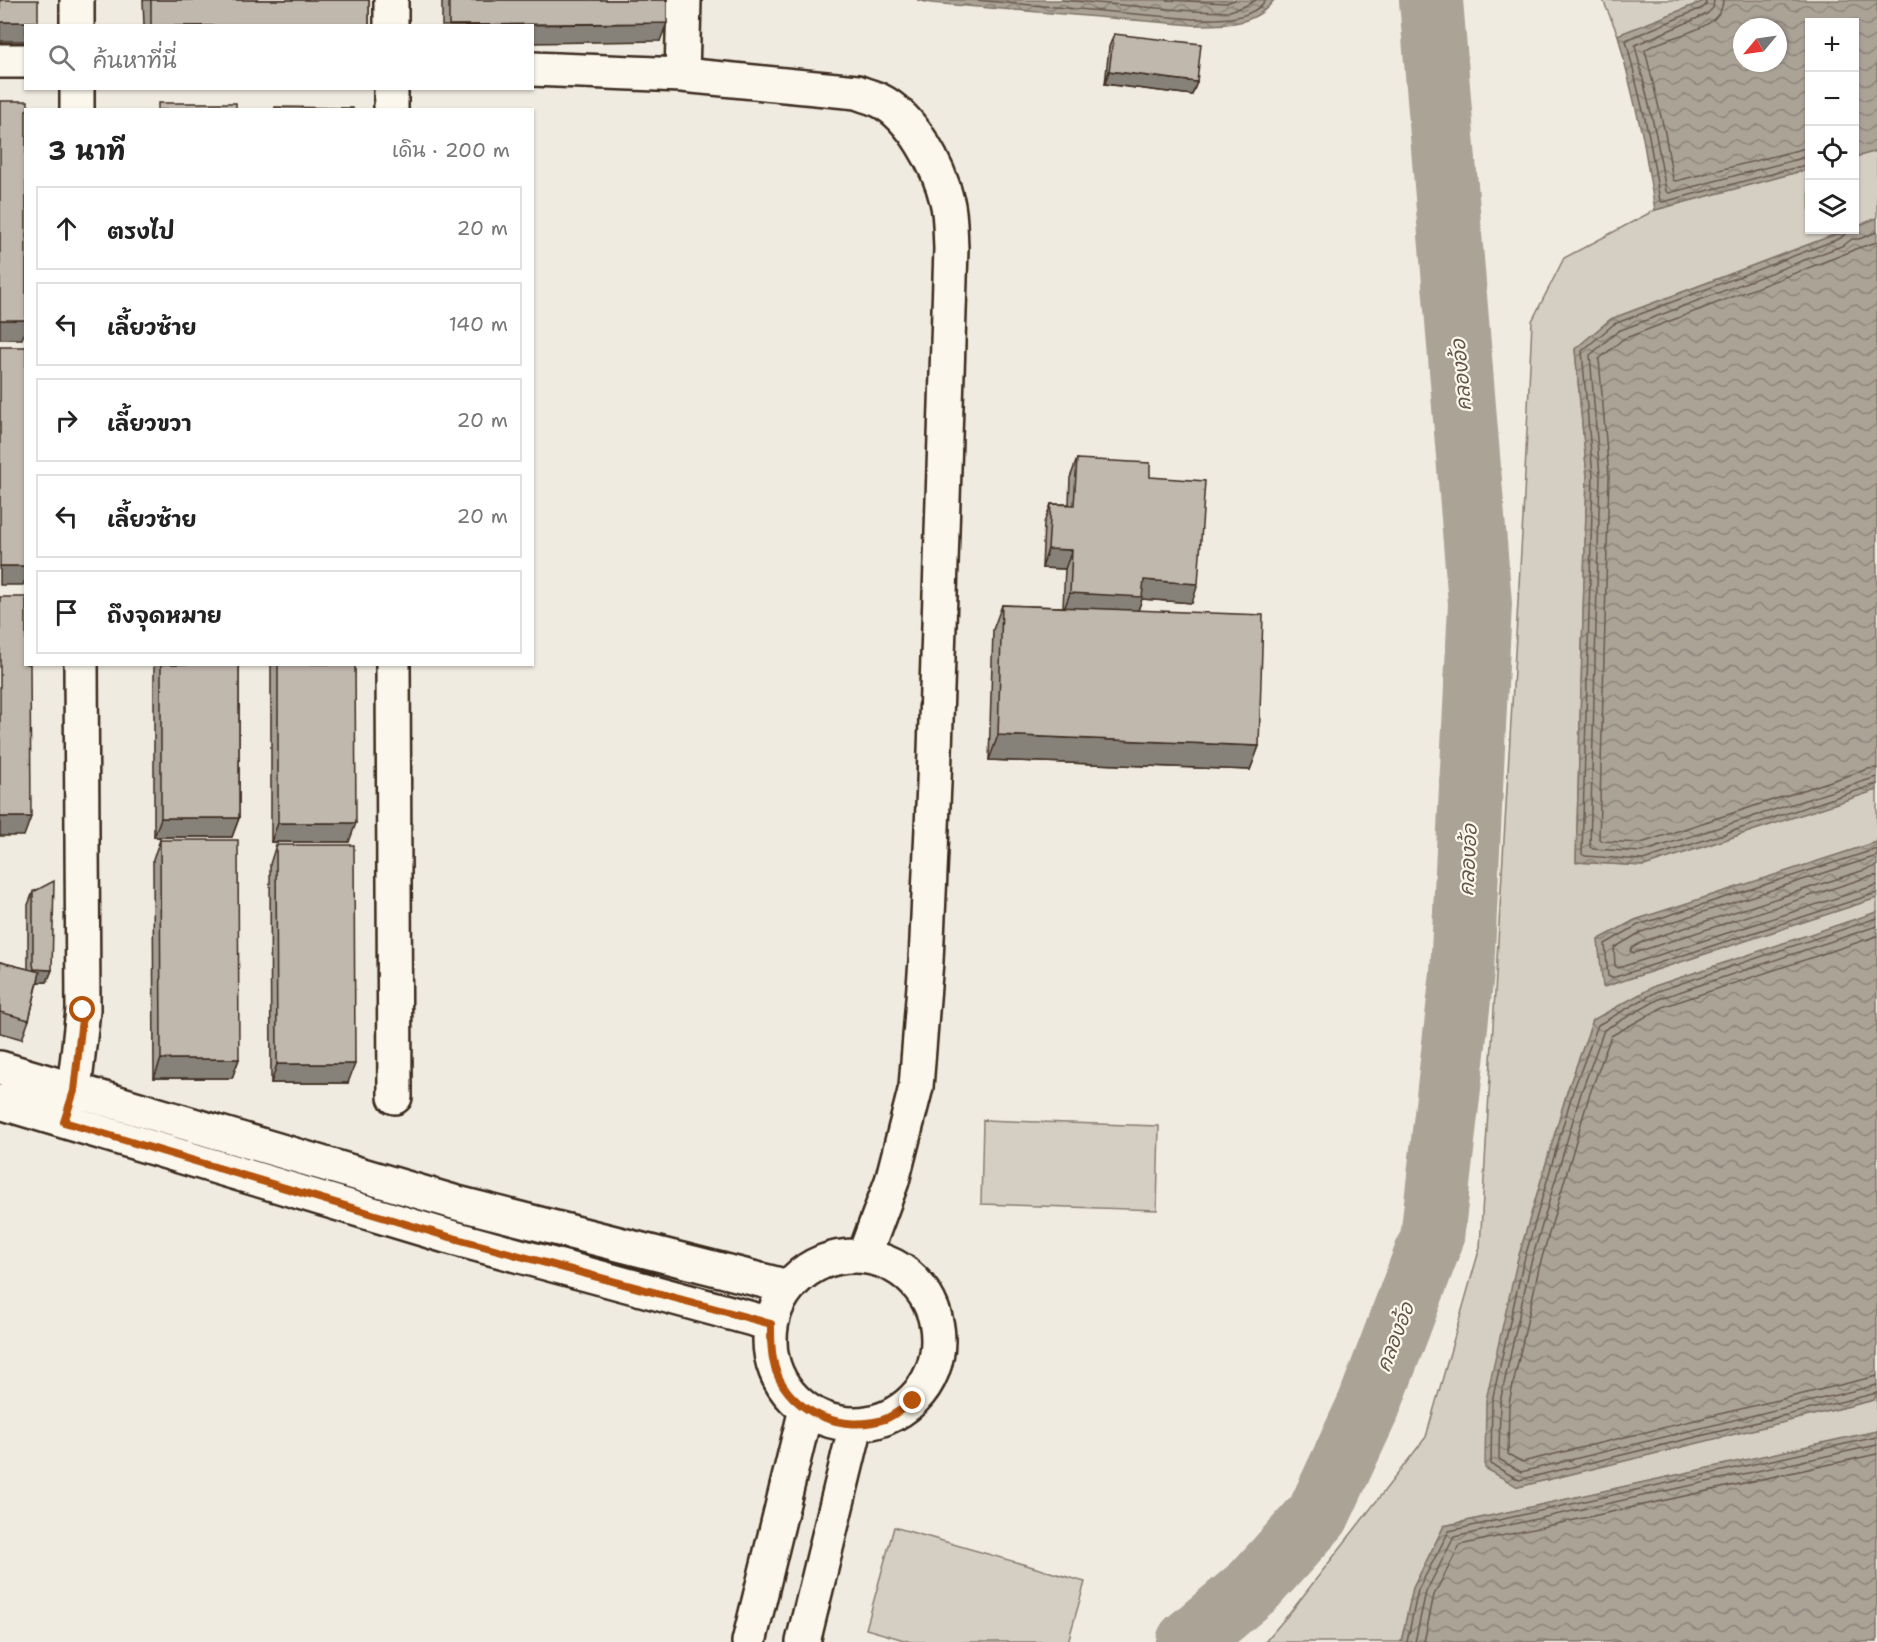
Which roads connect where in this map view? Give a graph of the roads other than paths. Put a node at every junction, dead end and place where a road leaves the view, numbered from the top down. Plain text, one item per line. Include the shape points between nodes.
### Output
1 (77, 0) edge
2 (391, 0) edge
3 (684, 0) edge
4 (77, 24) edge
5 (391, 24) edge
6 (0, 61) edge
7 (24, 61) edge
8 (534, 69) edge
9 (682, 75) junction
10 (77, 90) edge
11 (391, 90) edge
12 (77, 108) edge
13 (391, 108) edge
14 (81, 666) edge
15 (393, 666) edge
16 (0, 1068) edge
17 (74, 1091) junction
18 (394, 1097) dead end
19 (0, 1102) edge
20 (64, 1122) junction
21 (457, 1203) junction
22 (446, 1236) junction
23 (864, 1256) junction
24 (788, 1287) junction
25 (771, 1324) junction
26 (806, 1409) junction
27 (856, 1425) junction
28 (749, 1642) edge
29 (803, 1642) edge

1 - 4 street
2 - 5 street
3 - 9 street
6 - 7 street
8 - 9 street
9 - 23 street via 857,92 880,101 904,119 921,141 937,170 948,203 951,248 934,760 926,961 916,1087 892,1181
10 - 12 street
11 - 13 street
14 - 17 street via 83,1010
15 - 18 street
16 - 17 street
17 - 20 street
17 - 21 street
19 - 20 street
20 - 22 street
21 - 22 street
21 - 24 street
22 - 25 street
23 - 24 street via 836,1258 809,1268
23 - 27 street via 894,1266 919,1285 934,1313 939,1344 932,1375 913,1401 886,1418
24 - 25 street
25 - 26 street via 777,1372
26 - 27 street via 830,1420
26 - 28 street
27 - 29 street

